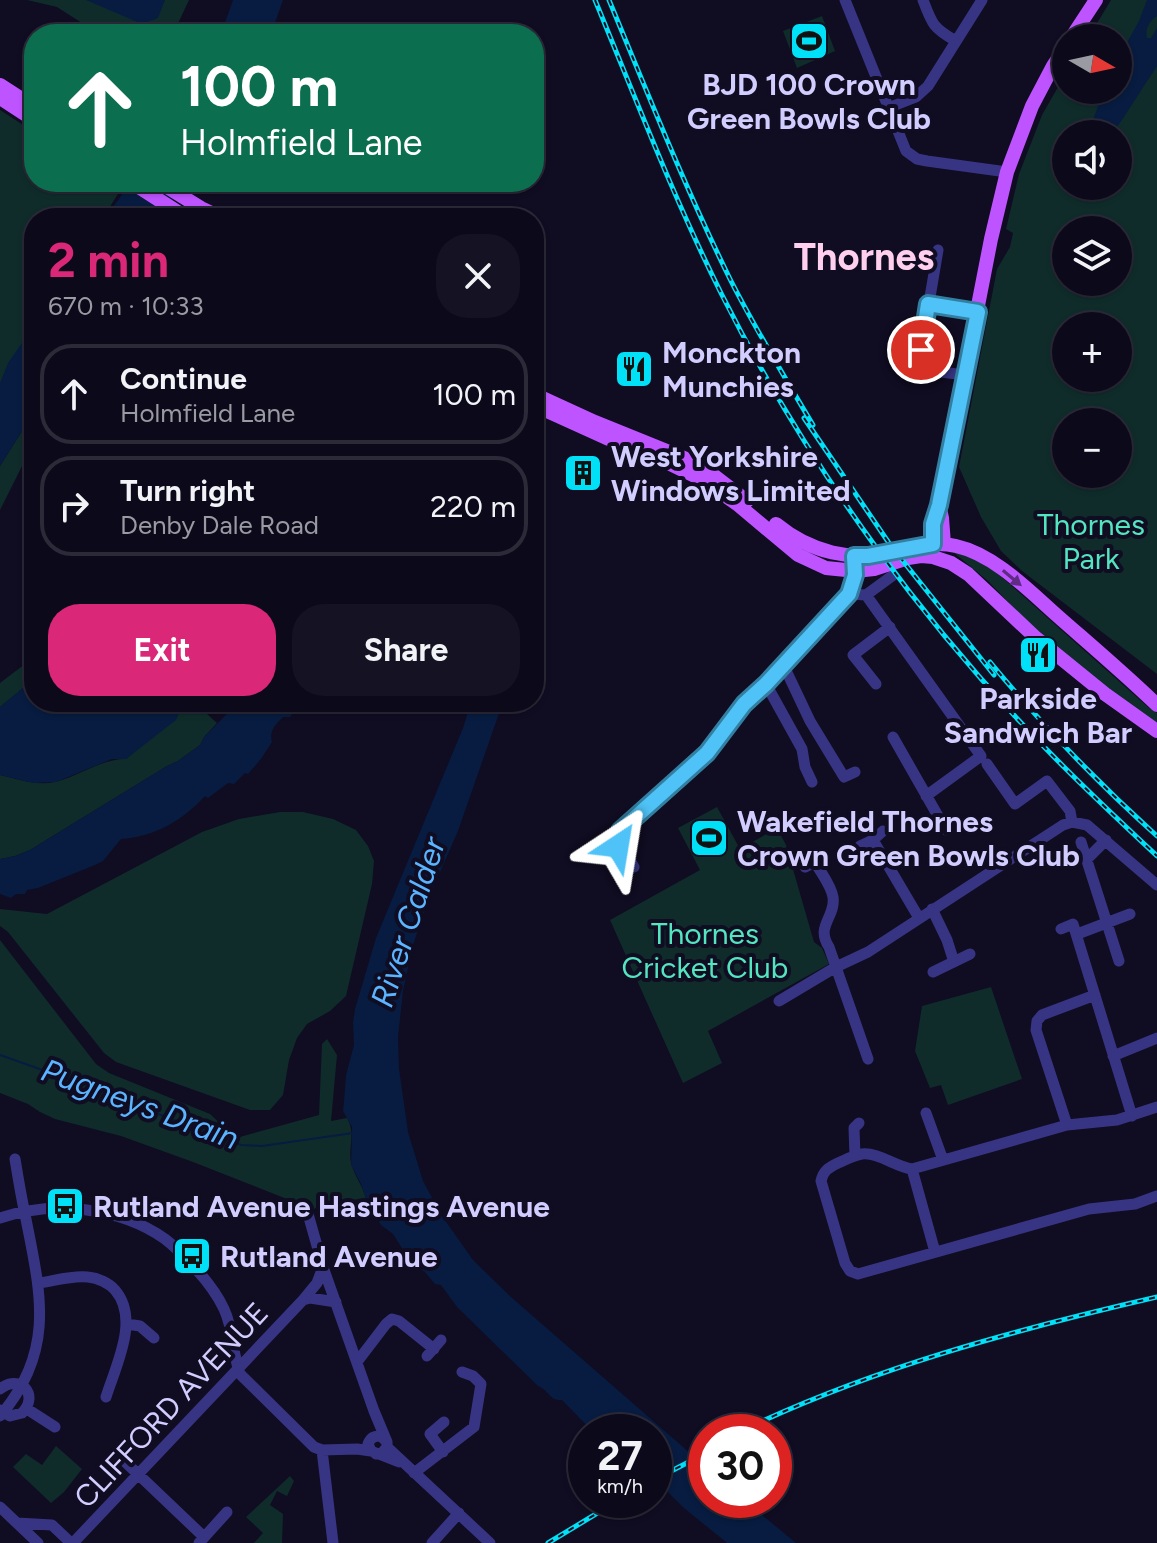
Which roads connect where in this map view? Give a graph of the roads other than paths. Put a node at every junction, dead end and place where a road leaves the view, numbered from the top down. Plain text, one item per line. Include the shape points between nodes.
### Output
1 (845, 0) edge
2 (923, 0) edge
3 (982, 0) edge
4 (1096, 0) edge
5 (1080, 24) edge
6 (956, 41) junction
7 (1052, 68) edge
8 (0, 85) edge
9 (0, 98) edge
10 (24, 101) edge
11 (888, 108) junction
12 (24, 114) edge
13 (1007, 172) junction
14 (146, 192) edge
15 (174, 192) edge
16 (171, 208) edge
17 (198, 208) edge
18 (938, 250) dead end
19 (928, 304) junction
20 (978, 312) junction
21 (921, 350) dead end
22 (917, 369) dead end
23 (965, 375) junction
24 (544, 399) edge
25 (544, 410) edge
26 (937, 549) junction
27 (855, 564) junction
28 (892, 576) dead end
29 (849, 594) junction
30 (866, 595) junction
31 (890, 627) junction
32 (783, 664) junction
33 (766, 684) junction
34 (876, 684) dead end
35 (1157, 705) edge
36 (1157, 731) edge
37 (893, 737) dead end
38 (984, 760) junction
39 (855, 772) dead end
40 (812, 782) dead end
41 (926, 796) junction
42 (1072, 822) junction
43 (946, 830) dead end
44 (883, 831) dead end
45 (873, 840) junction
46 (1106, 840) junction
47 (1081, 842) dead end
48 (860, 846) dead end
49 (1086, 860) junction
50 (634, 867) dead end
51 (805, 867) dead end
52 (1157, 885) edge
53 (932, 909) junction
54 (1130, 914) dead end
55 (919, 918) junction
56 (1106, 923) junction
57 (1061, 929) dead end
58 (1080, 933) dead end
59 (970, 954) dead end
60 (1119, 961) dead end
61 (954, 962) junction
62 (836, 967) junction
63 (933, 972) dead end
64 (1095, 995) junction
65 (779, 1001) dead end
66 (1157, 1038) edge
67 (1113, 1056) junction
68 (868, 1059) dead end
69 (1157, 1107) edge
70 (926, 1113) dead end
71 (1132, 1116) junction
72 (1067, 1125) junction
73 (853, 1126) dead end
74 (855, 1156) junction
75 (15, 1159) dead end
76 (943, 1160) junction
77 (912, 1169) junction
78 (1157, 1196) edge
79 (24, 1212) junction
80 (308, 1214) dead end
81 (0, 1218) edge
82 (935, 1252) junction
83 (323, 1267) junction
84 (39, 1283) junction
85 (303, 1300) junction
86 (336, 1302) junction
87 (127, 1324) junction
88 (154, 1338) dead end
89 (434, 1348) dead end
90 (357, 1362) junction
91 (238, 1369) junction
92 (462, 1372) dead end
93 (21, 1385) junction
94 (0, 1389) edge
95 (106, 1397) dead end
96 (27, 1409) junction
97 (1, 1413) edge
98 (378, 1422) junction
99 (55, 1427) dead end
100 (373, 1437) junction
101 (458, 1439) junction
102 (380, 1448) junction
103 (357, 1449) junction
104 (322, 1450) junction
105 (443, 1452) junction
106 (119, 1456) dead end
107 (410, 1469) junction
108 (139, 1474) junction
109 (0, 1507) edge
110 (227, 1512) dead end
111 (459, 1513) junction
112 (18, 1524) junction
113 (202, 1540) edge
114 (23, 1543) edge
115 (38, 1543) edge
116 (72, 1543) edge
117 (333, 1543) edge
118 (432, 1543) edge
119 (490, 1543) edge

1 - 11 street
2 - 6 street via 934,26
3 - 6 street
4 - 5 main road
6 - 11 street via 924,90
7 - 13 main road
8 - 10 main road
9 - 12 main road
11 - 13 street via 909,155
13 - 20 main road
14 - 16 main road
15 - 17 main road
18 - 19 street
19 - 20 street
19 - 21 street
20 - 23 main road
22 - 23 street
23 - 26 main road via 939,505
24 - 27 main road via 684,458 807,550
25 - 27 main road via 703,480 798,555 826,568
26 - 27 main road via 874,569
26 -> 35 main road via 959,547 997,565
26 - 36 main road via 957,557 1036,638
27 - 29 street
28 - 30 street
29 - 30 street
29 - 32 street
30 - 31 street
31 - 34 street via 853,655
31 - 38 street
32 - 33 street
32 - 39 street via 844,777
33 - 40 street via 802,749
33 - 50 street via 699,761 620,831 618,846
37 - 41 street
38 - 41 street
38 - 42 street via 1015,804 1047,781 1070,811
41 - 43 street
42 - 46 street via 1087,825
42 - 53 street
44 - 45 street
45 - 48 street
45 - 55 street
46 - 49 street
46 - 52 street
47 - 49 street
49 - 56 street
51 - 62 street via 815,862 833,894 824,939
53 - 55 street
53 - 61 street
54 - 56 street
55 - 62 street
56 - 58 street
56 - 60 street
57 - 64 street via 1073,924
59 - 61 street
61 - 63 street
62 - 65 street
62 - 68 street
64 - 67 street
64 - 72 street via 1037,1021
66 - 67 street
67 - 71 street
69 - 71 street
70 - 76 street
71 - 72 street
72 - 76 street
73 - 74 street
74 - 77 street via 868,1154
74 - 82 street via 821,1176 847,1268 864,1273
75 - 79 street
76 - 77 street
77 - 82 street
78 - 82 street via 1089,1209
79 - 81 street
79 - 84 street
79 - 91 street via 109,1214 164,1238 223,1305
80 - 83 street
83 - 85 street, CLIFFORD AVENUE
83 - 86 street
84 - 87 street via 98,1279 117,1293
84 - 93 street via 37,1341
85 - 86 street, CLIFFORD AVENUE
85 - 91 street, CLIFFORD AVENUE
86 - 90 street
87 - 88 street via 140,1326
87 - 95 street
89 - 90 street via 392,1319
90 - 98 street
91 - 104 street
91 - 108 street, CLIFFORD AVENUE
92 - 101 street via 487,1384 474,1427
93 - 94 street via 9,1383
93 - 96 street via 29,1396
93 - 97 street
96 - 97 street via 16,1416
96 - 99 street
98 - 100 street
98 - 102 street
100 - 102 street via 368,1444
100 - 103 street
101 - 105 street
101 - 105 street via 447,1425 430,1434
102 - 103 street
102 - 107 street
103 - 104 street
104 - 117 street
105 - 107 street
106 - 108 street
107 - 111 street
108 - 113 street
108 - 116 street, CLIFFORD AVENUE
109 - 112 street
110 - 113 street
111 - 118 street
111 - 119 street
112 - 114 street
112 - 115 street
112 - 116 street via 52,1525

